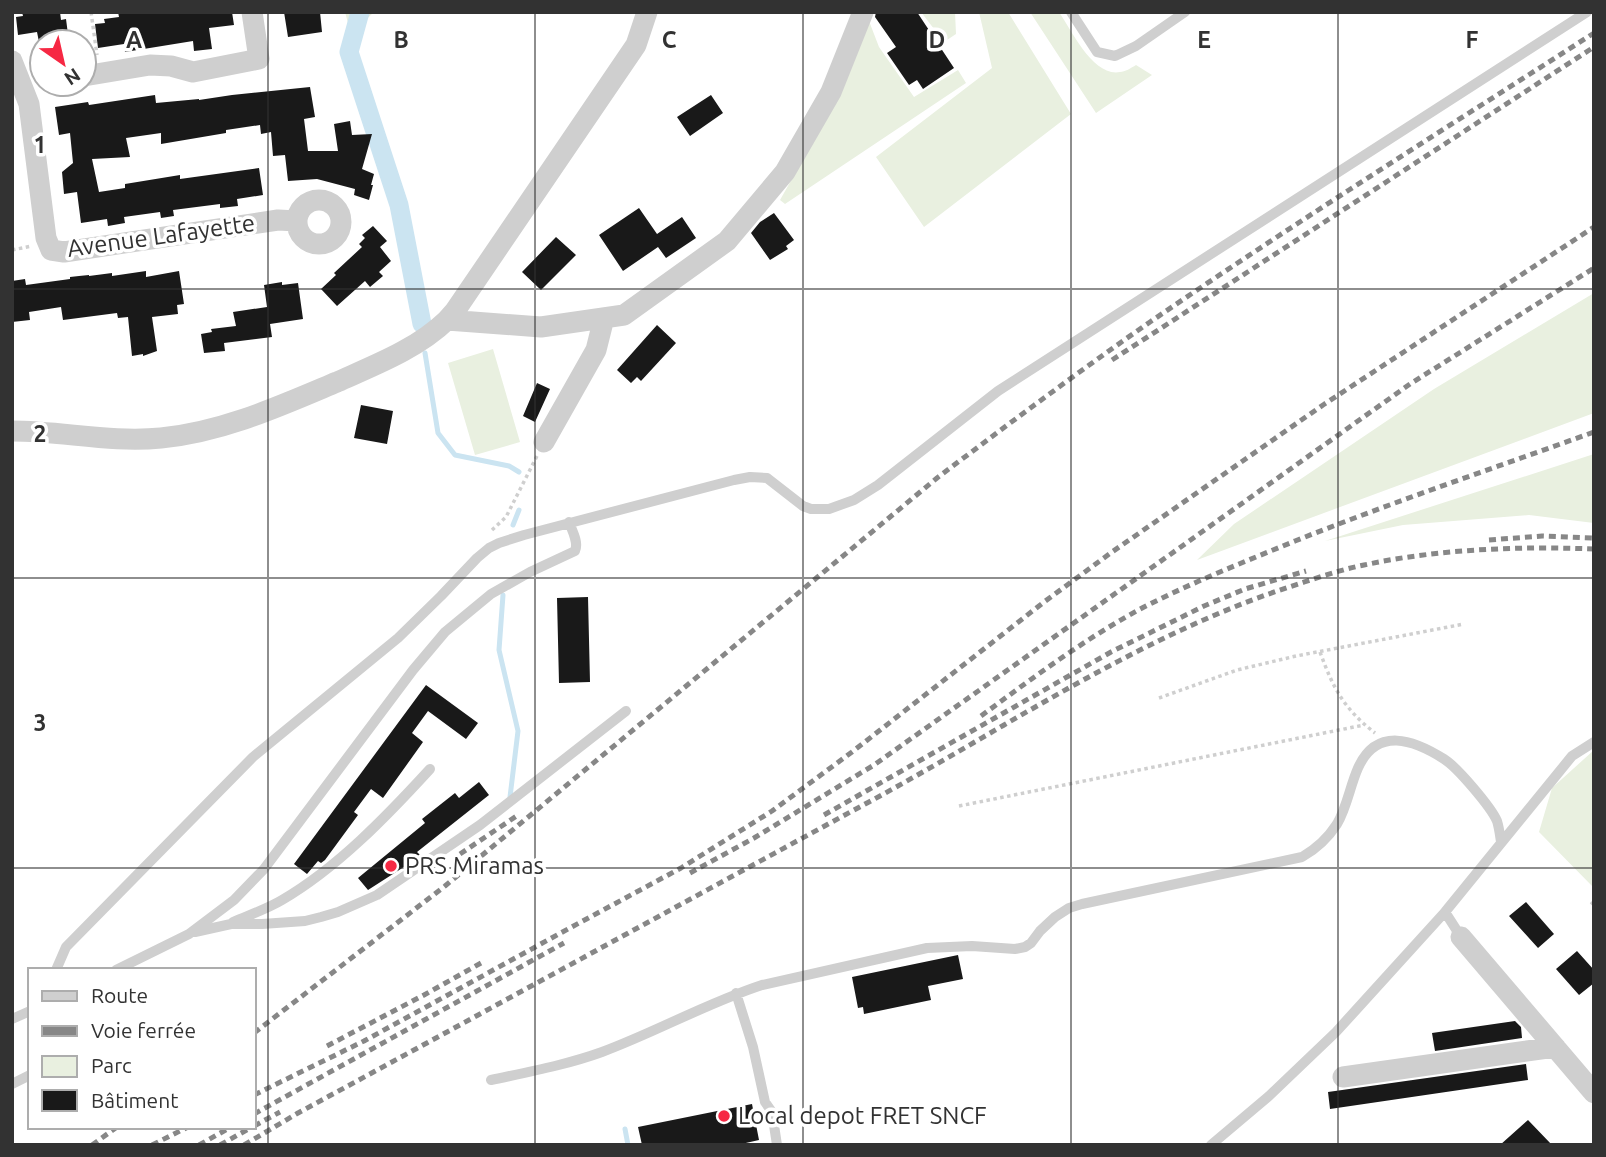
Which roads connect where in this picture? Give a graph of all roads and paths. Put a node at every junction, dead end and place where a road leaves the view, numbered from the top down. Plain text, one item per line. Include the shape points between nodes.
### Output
1 (252, 12) edge
2 (647, 12) edge
3 (863, 12) edge
4 (1071, 12) edge
5 (1185, 12) edge
6 (1587, 12) edge
7 (12, 61) edge
8 (98, 74) edge
9 (28, 79) edge
10 (30, 98) edge
11 (297, 221) dead end
12 (604, 318) junction
13 (447, 320) junction
14 (12, 431) edge
15 (544, 442) joint
16 (569, 522) junction
17 (477, 558) junction
18 (1464, 624) dead end
19 (1320, 652) junction
20 (1160, 698) dead end
21 (626, 711) dead end
22 (1364, 725) junction
23 (1384, 741) junction
24 (1594, 743) edge
25 (430, 769) dead end
26 (959, 806) dead end
27 (1502, 842) junction
28 (1445, 912) junction
29 (230, 924) junction
30 (189, 934) junction
31 (1461, 937) joint
32 (57, 968) edge
33 (120, 968) edge
34 (736, 993) junction
35 (1555, 1047) junction
36 (28, 1076) edge
37 (1343, 1077) dead end
38 (491, 1080) dead end
39 (12, 1084) edge
40 (1594, 1093) edge
41 (777, 1145) edge
42 (1211, 1145) edge

1 - 8 street via 259,59 193,72 150,65
2 - 13 street via 636,45
3 - 12 street via 831,92 785,172 727,241 624,315
4 - 5 lane via 1097,52 1115,56
6 - 16 lane via 998,391 854,500 829,509 811,509 767,478 750,477
7 - 9 street, Avenue Lafayette
10 - 11 street, Avenue Lafayette via 51,250 64,252
12 - 13 street via 541,327
12 - 15 street via 596,350
13 - 14 street via 434,333 380,363 215,429 160,438
15 - 17 path via 506,517
16 - 17 lane via 499,543
16 - 30 lane via 575,551 491,594 445,632 252,883
17 - 32 lane via 398,638 253,757 66,947
18 - 19 path
19 - 20 path via 1237,670
19 - 22 path via 1342,700
21 - 29 lane via 497,812 377,895 305,920
22 - 23 path
22 - 26 path
23 - 27 lane via 1412,743 1453,765 1491,810
23 - 34 lane via 1369,751 1359,767 1338,822 1315,850 1302,857 1069,908 1025,947 927,948
24 - 27 lane via 1572,756
25 - 29 lane via 389,814 323,871 285,898
27 - 28 lane
28 - 31 lane
28 - 42 lane via 1336,1032
29 - 30 lane
30 - 33 lane
31 - 35 street
34 - 38 lane via 601,1052
34 - 41 lane via 765,1102 772,1112
35 - 37 street
35 - 40 street
36 - 39 lane

